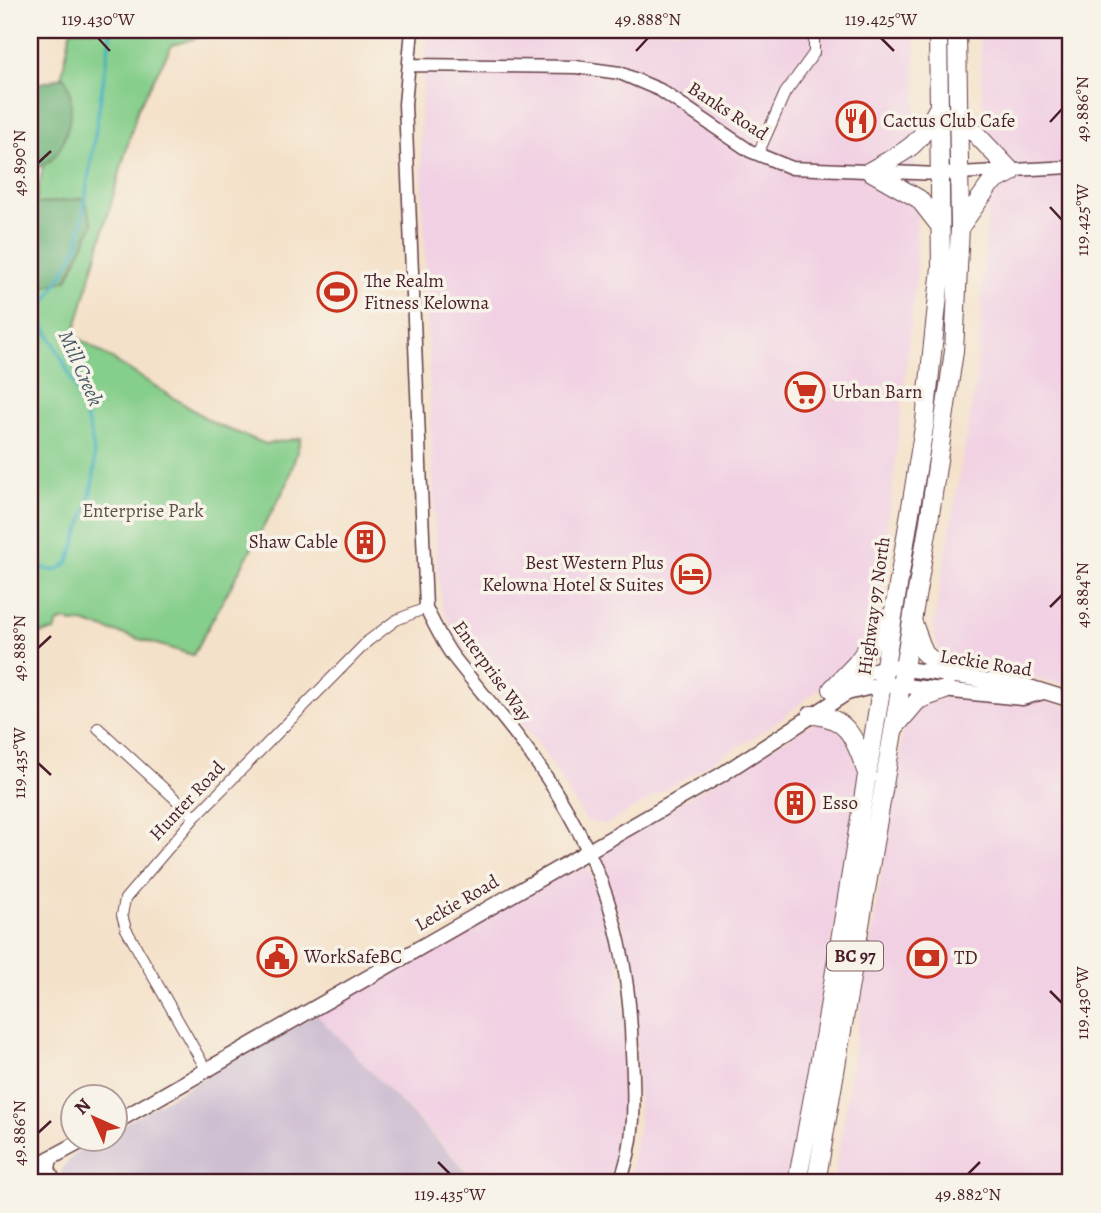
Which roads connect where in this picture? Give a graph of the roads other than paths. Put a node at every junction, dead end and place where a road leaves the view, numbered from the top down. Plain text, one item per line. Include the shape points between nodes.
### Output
1 (412, 30) edge
2 (814, 30) edge
3 (938, 30) edge
4 (957, 30) edge
5 (410, 65) junction
6 (939, 107) junction
7 (958, 115) junction
8 (758, 154) junction
9 (1071, 167) edge
10 (870, 171) junction
11 (1013, 172) junction
12 (939, 174) junction
13 (959, 174) junction
14 (940, 226) junction
15 (960, 227) junction
16 (426, 608) junction
17 (894, 612) junction
18 (912, 620) junction
19 (893, 676) junction
20 (947, 683) junction
21 (832, 689) junction
22 (1071, 700) edge
23 (811, 715) junction
24 (98, 728) dead end
25 (893, 729) junction
26 (781, 737) junction
27 (868, 776) junction
28 (195, 817) junction
29 (588, 849) junction
30 (206, 1071) junction
31 (130, 1114) edge
32 (60, 1152) edge
33 (50, 1158) junction
34 (30, 1169) edge
35 (54, 1183) edge
36 (619, 1183) edge
37 (797, 1183) edge
38 (816, 1183) edge

1 - 5 street, Enterprise Way
2 - 8 street via 814,53 785,93
3 - 6 highway, Highway 97 North / BC 97
4 - 7 highway, Highway 97 North / BC 97
5 - 8 street, Banks Road via 576,67 620,73 660,90
5 - 16 street, Enterprise Way via 405,104 408,216
6 - 10 highway via 907,152
6 - 12 highway, Highway 97 North / BC 97
7 - 11 highway
7 - 13 highway, Highway 97 North / BC 97
8 - 10 street, Banks Road via 792,167
9 - 11 street, Banks Road
10 - 12 street, Banks Road
10 - 14 highway via 919,199
11 - 13 street, Banks Road
11 - 15 highway via 991,183
12 - 13 street, Banks Road
12 - 14 highway, Highway 97 North / BC 97
13 - 15 highway, Highway 97 North / BC 97
14 - 17 highway, Highway 97 North / BC 97 via 941,267 931,372
15 - 18 highway, Highway 97 North / BC 97 via 954,351
16 - 28 street, Hunter Road via 396,620 368,641
16 - 29 street, Enterprise Way via 450,653 535,761
17 - 19 highway, Highway 97 North / BC 97
17 - 21 highway
18 - 19 highway, Highway 97 North / BC 97
18 - 20 highway via 924,653
19 - 20 main road, Leckie Road
19 - 21 main road, Leckie Road
19 - 23 main road, Leckie Road via 846,693
19 - 25 highway, Highway 97 North / BC 97
19 - 27 highway, Highway 97 North / BC 97
20 - 22 main road, Leckie Road via 1022,698 1043,692
20 - 25 highway via 918,699
21 - 26 main road, Leckie Road via 788,724
23 - 26 main road, Leckie Road
23 - 27 highway via 828,716 849,732
24 - 28 street
25 - 38 highway, Highway 97 North / BC 97
26 - 29 main road, Leckie Road
27 - 37 highway, Highway 97 North / BC 97
28 - 30 street, Hunter Road via 136,883 125,899 122,915
29 - 30 main road, Leckie Road
29 - 36 street, Enterprise Way via 615,917 627,978 634,1115
30 - 31 main road, Leckie Road
32 - 33 main road
33 - 34 main road
33 - 35 main road via 48,1169

